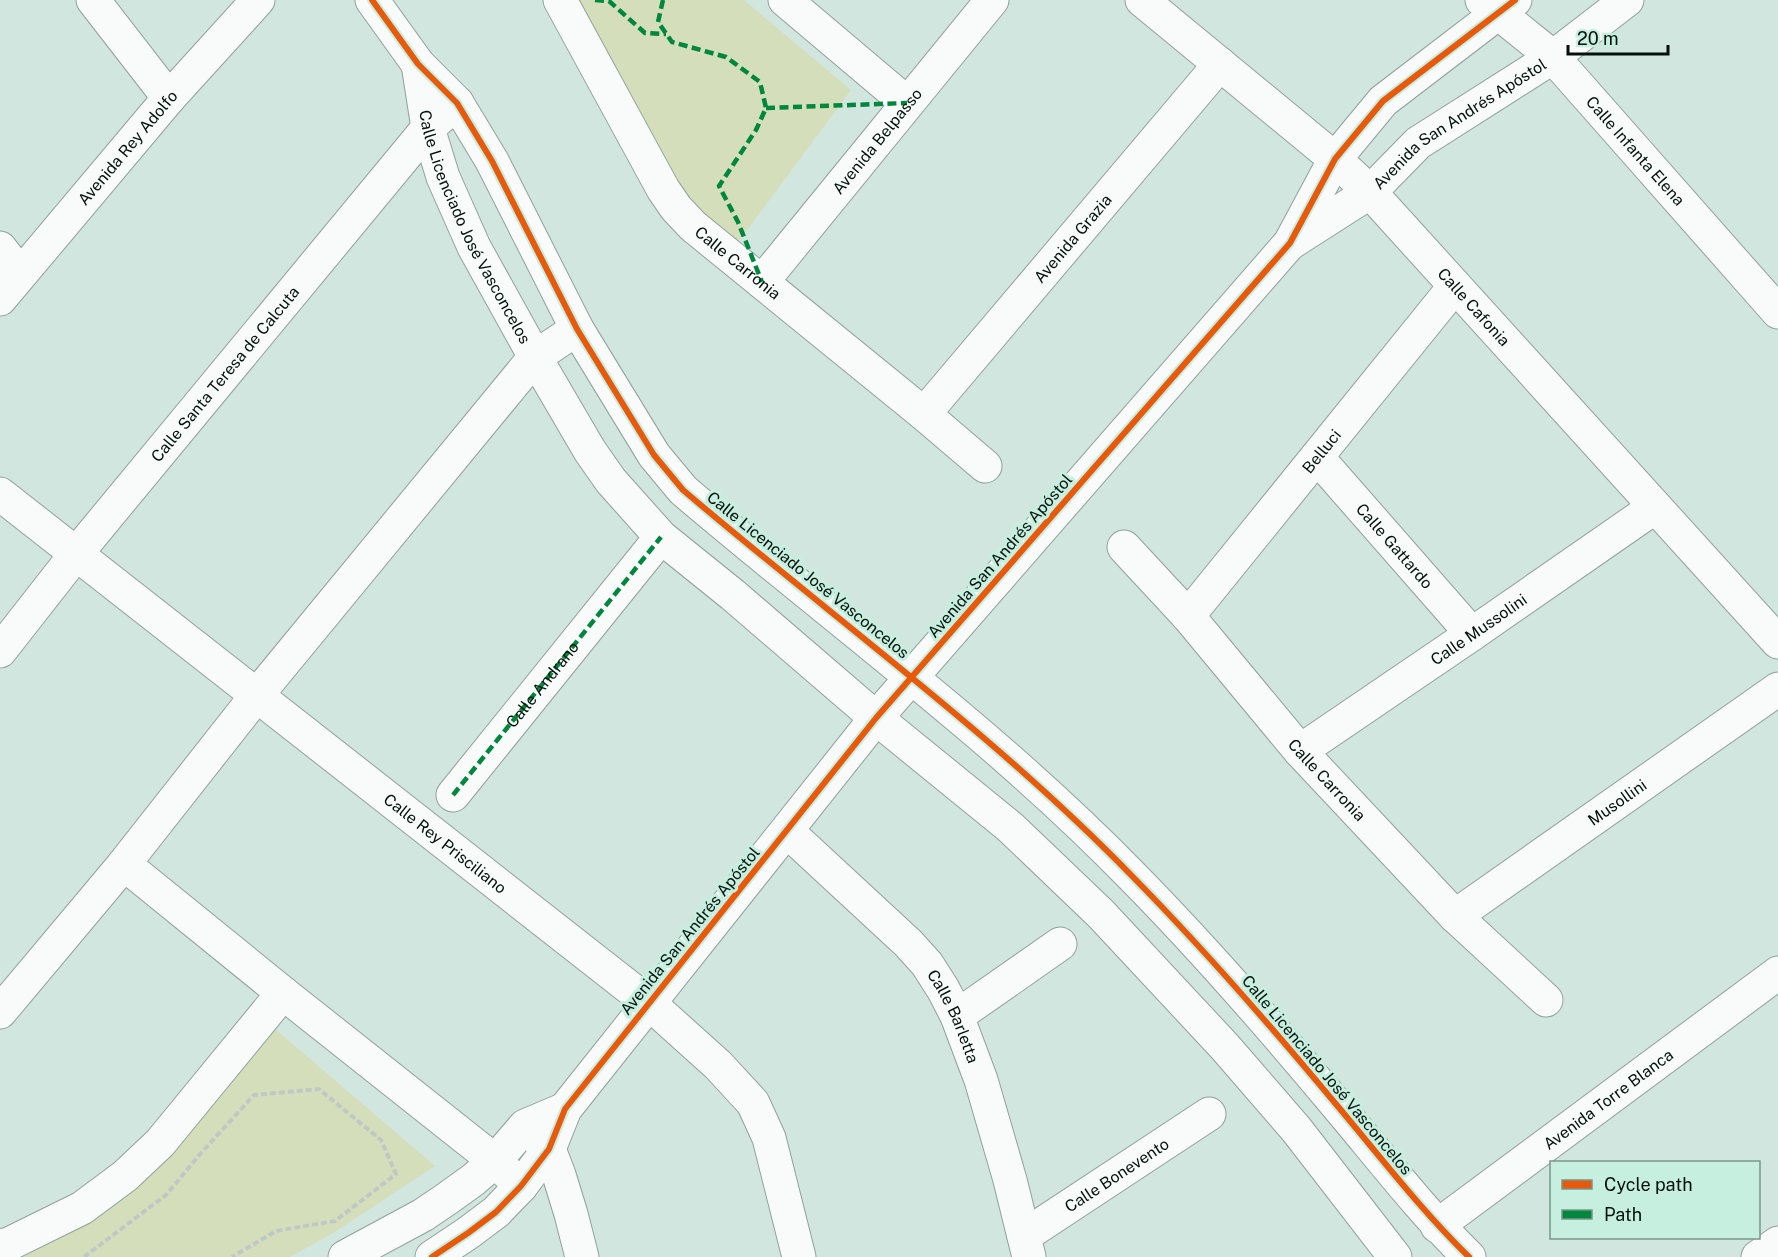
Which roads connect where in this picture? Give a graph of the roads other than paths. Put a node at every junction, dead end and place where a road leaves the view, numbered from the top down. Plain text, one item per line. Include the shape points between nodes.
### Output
1 (93, 0) edge
2 (258, 0) edge
3 (372, 0) edge
4 (560, 0) edge
5 (785, 0) edge
6 (992, 0) edge
7 (1142, 0) edge
8 (1627, 0) edge
9 (1498, 4) edge
10 (1553, 57) junction
11 (418, 64) junction
12 (1220, 64) junction
13 (169, 98) junction
14 (458, 103) junction
15 (907, 103) junction
16 (428, 128) junction
17 (1335, 159) junction
18 (1370, 192) junction
19 (1290, 243) junction
20 (0, 248) edge
21 (20, 274) junction
22 (762, 282) junction
23 (1455, 286) junction
24 (0, 299) edge
25 (1778, 312) edge
26 (577, 328) junction
27 (535, 357) junction
28 (924, 414) junction
29 (1317, 457) junction
30 (986, 466) dead end
31 (0, 494) edge
32 (1655, 507) junction
33 (660, 537) junction
34 (1124, 547) dead end
35 (76, 554) junction
36 (1188, 616) junction
37 (1472, 634) junction
38 (1778, 642) edge
39 (0, 651) edge
40 (912, 678) junction
41 (1778, 689) edge
42 (257, 695) junction
43 (876, 718) junction
44 (1300, 751) junction
45 (453, 795) dead end
46 (787, 831) junction
47 (124, 864) junction
48 (1455, 916) junction
49 (1060, 944) dead end
50 (1778, 973) edge
51 (283, 993) junction
52 (1546, 1000) dead end
53 (649, 1003) junction
54 (0, 1012) edge
55 (957, 1016) junction
56 (565, 1109) junction
57 (1209, 1114) dead end
58 (525, 1126) junction
59 (549, 1149) junction
60 (495, 1161) junction
61 (1396, 1178) junction
62 (521, 1186) junction
63 (1361, 1211) junction
64 (1437, 1226) junction
65 (1778, 1243) edge
66 (0, 1246) edge
67 (1027, 1247) edge
68 (345, 1257) edge
69 (432, 1257) edge
70 (582, 1257) edge
71 (799, 1257) edge
72 (1395, 1257) edge
73 (1469, 1257) edge
74 (1758, 1257) edge

1 - 13 street
2 - 13 street, Avenida Rey Adolfo
3 - 11 street, Calle Licenciado José Vasconcelos
4 - 22 street, Calle Carronia via 676,208
5 - 15 street
6 - 15 street, Avenida Belpasso
7 - 12 street, Calle Cafonia
8 - 10 street, Avenida San Andrés Apóstol
9 - 10 street, Calle Infanta Elena
9 - 17 street, Avenida San Andrés Apóstol via 1383,101
10 - 18 street, Avenida San Andrés Apóstol via 1418,143
10 - 25 street, Calle Infanta Elena
11 - 14 street, Calle Licenciado José Vasconcelos
11 - 16 street, Calle Licenciado José Vasconcelos
12 - 17 street, Calle Cafonia
12 - 28 street, Avenida Grazia
13 - 21 street, Avenida Rey Adolfo
14 - 16 street, Calle Santa Teresa de Calcuta
14 - 26 street, Calle Licenciado José Vasconcelos
15 - 22 street, Avenida Belpasso
16 - 27 street, Calle Licenciado José Vasconcelos via 443,177 474,247
16 - 35 street, Calle Santa Teresa de Calcuta
17 - 18 street, Calle Cafonia
17 - 19 street, Avenida San Andrés Apóstol
18 - 19 street, Avenida San Andrés Apóstol
18 - 23 street, Calle Cafonia
19 - 40 street, Avenida San Andrés Apóstol
20 - 21 street
21 - 24 street, Avenida Rey Adolfo
22 - 28 street, Calle Carronia
23 - 29 street, Belluci
23 - 32 street, Calle Cafonia
26 - 27 street
26 - 40 street, Calle Licenciado José Vasconcelos via 654,455 683,490
27 - 33 street, Calle Licenciado José Vasconcelos via 590,452
27 - 42 street
28 - 30 street, Calle Carronia
29 - 36 street, Belluci
29 - 37 street, Calle Gattardo
31 - 35 street, Calle Rey Prisciliano
32 - 37 street, Calle Mussolini
32 - 38 street, Calle Cafonia
33 - 43 street, Calle Licenciado José Vasconcelos
33 - 45 street, Calle Andrano
34 - 36 street, Calle Carronia
35 - 39 street, Calle Santa Teresa de Calcuta
35 - 42 street, Calle Rey Prisciliano
36 - 44 street, Calle Carronia
37 - 44 street, Calle Mussolini
40 - 43 street, Avenida San Andrés Apóstol
40 - 61 street, Calle Licenciado José Vasconcelos via 1034,782 1133,876 1255,1008
41 - 48 street, Musollini
42 - 47 street
42 - 53 street, Calle Rey Prisciliano
43 - 46 street, Avenida San Andrés Apóstol
43 - 63 street, Calle Licenciado José Vasconcelos via 1010,827 1101,914 1282,1112
44 - 48 street, Calle Carronia
46 - 53 street, Avenida San Andrés Apóstol
46 - 55 street, Calle Barletta via 908,943 927,964
47 - 51 street
47 - 54 street
48 - 52 street, Calle Carronia
49 - 55 street
50 - 64 street, Avenida Torre Blanca
51 - 60 street
51 - 66 street via 160,1143 124,1176 82,1208
53 - 56 street, Avenida San Andrés Apóstol
53 - 71 street, Calle Rey Prisciliano via 718,1065 753,1103 769,1138
55 - 67 street, Calle Barletta via 981,1080
56 - 58 street, Avenida San Andrés Apóstol
56 - 59 street, Avenida San Andrés Apóstol
57 - 67 street, Calle Bonevento
58 - 59 street
58 - 60 street, Avenida San Andrés Apóstol
59 - 62 street, Avenida San Andrés Apóstol
59 - 70 street via 566,1193
60 - 62 street
60 - 68 street, Avenida San Andrés Apóstol via 423,1215
61 - 63 street
61 - 64 street, Calle Licenciado José Vasconcelos
62 - 69 street, Avenida San Andrés Apóstol via 496,1212
63 - 72 street, Calle Licenciado José Vasconcelos
64 - 73 street, Calle Licenciado José Vasconcelos
65 - 74 street

